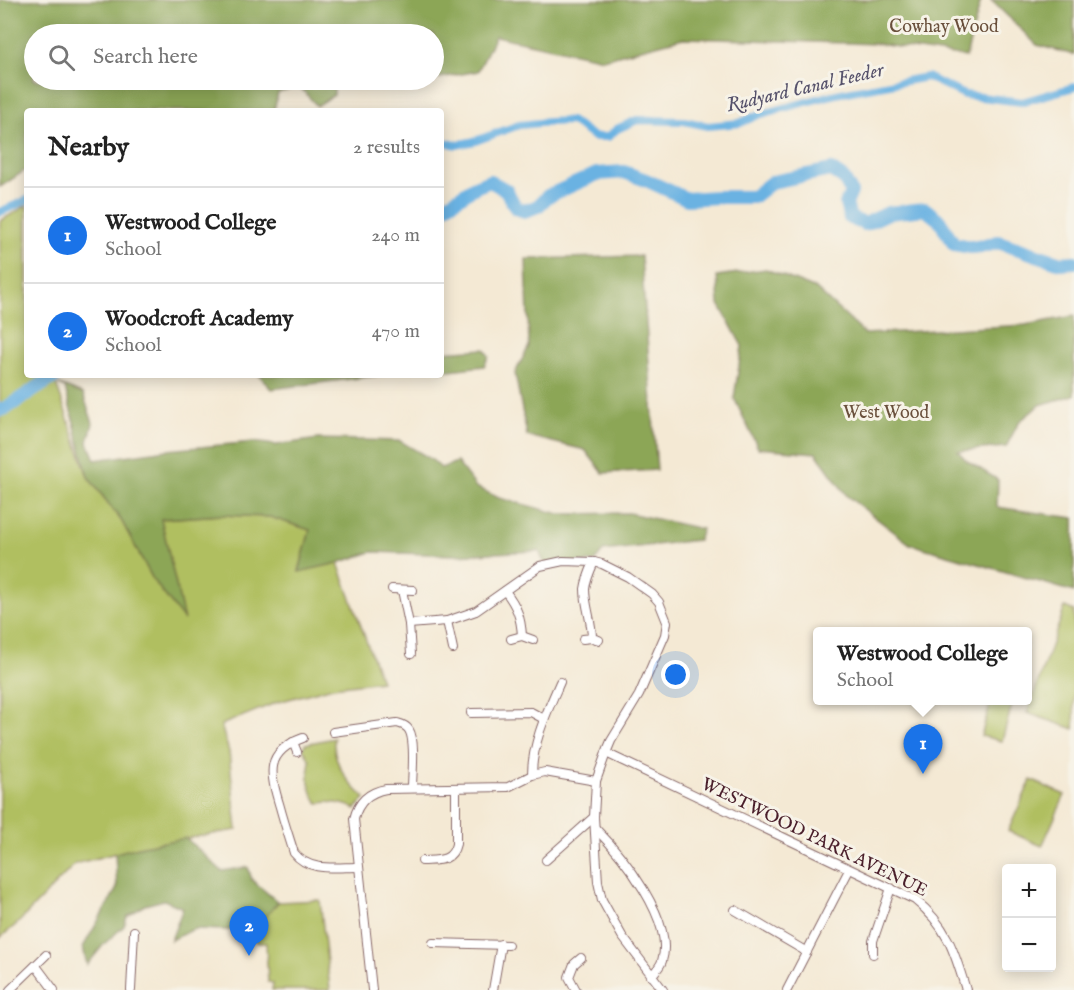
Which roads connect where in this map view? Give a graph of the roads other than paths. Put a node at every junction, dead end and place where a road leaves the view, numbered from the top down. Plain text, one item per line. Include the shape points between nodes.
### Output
1 (594, 562) junction
2 (392, 589) dead end
3 (402, 590) junction
4 (413, 590) dead end
5 (505, 591) junction
6 (447, 621) junction
7 (409, 624) junction
8 (522, 636) junction
9 (511, 639) dead end
10 (591, 639) dead end
11 (533, 640) dead end
12 (453, 648) dead end
13 (411, 654) dead end
14 (560, 682) dead end
15 (471, 713) dead end
16 (544, 719) junction
17 (333, 732) dead end
18 (303, 738) dead end
19 (294, 742) junction
20 (297, 752) dead end
21 (606, 753) junction
22 (532, 775) junction
23 (596, 781) junction
24 (412, 788) junction
25 (456, 789) junction
26 (594, 817) junction
27 (596, 829) junction
28 (546, 860) dead end
29 (422, 861) dead end
30 (358, 867) junction
31 (849, 870) junction
32 (891, 888) junction
33 (735, 910) dead end
34 (134, 931) dead end
35 (433, 942) dead end
36 (807, 952) junction
37 (873, 954) dead end
38 (46, 956) dead end
39 (581, 958) dead end
40 (36, 966) junction
41 (651, 976) junction
42 (10, 990) edge
43 (54, 990) edge
44 (131, 990) edge
45 (372, 990) edge
46 (494, 990) edge
47 (576, 990) edge
48 (663, 990) edge
49 (787, 990) edge
50 (966, 990) edge

1 - 5 street via 545,565
1 - 10 street via 585,589
1 - 21 street via 628,577 652,594 667,622 639,695
2 - 3 street
3 - 4 street
3 - 7 street
5 - 6 street via 476,611
5 - 8 street via 520,615
6 - 7 street
6 - 12 street
7 - 13 street
8 - 9 street
8 - 11 street
14 - 16 street
15 - 16 street via 531,712
16 - 22 street
17 - 24 street via 396,723 406,727 412,741
18 - 19 street
19 - 20 street
19 - 30 street via 279,752 272,775 294,853 310,866
21 - 23 street
21 - 31 street, WESTWOOD PARK AVENUE
22 - 23 street via 552,772
22 - 25 street via 508,788
23 - 26 street
24 - 25 street
24 - 30 street via 377,790 363,799 354,819
25 - 29 street via 454,852 446,859
26 - 27 street
26 - 28 street
27 - 41 street via 602,900
27 - 41 street via 623,858 658,919 664,952 659,968
30 - 45 street
31 - 32 street, WESTWOOD PARK AVENUE
31 - 36 street
32 - 37 street via 873,941
32 - 50 street, WESTWOOD PARK AVENUE via 915,900 946,932
33 - 36 street
34 - 44 street
35 - 46 street via 504,944
36 - 49 street
38 - 40 street
39 - 47 street via 569,977
40 - 42 street
40 - 43 street
41 - 48 street

